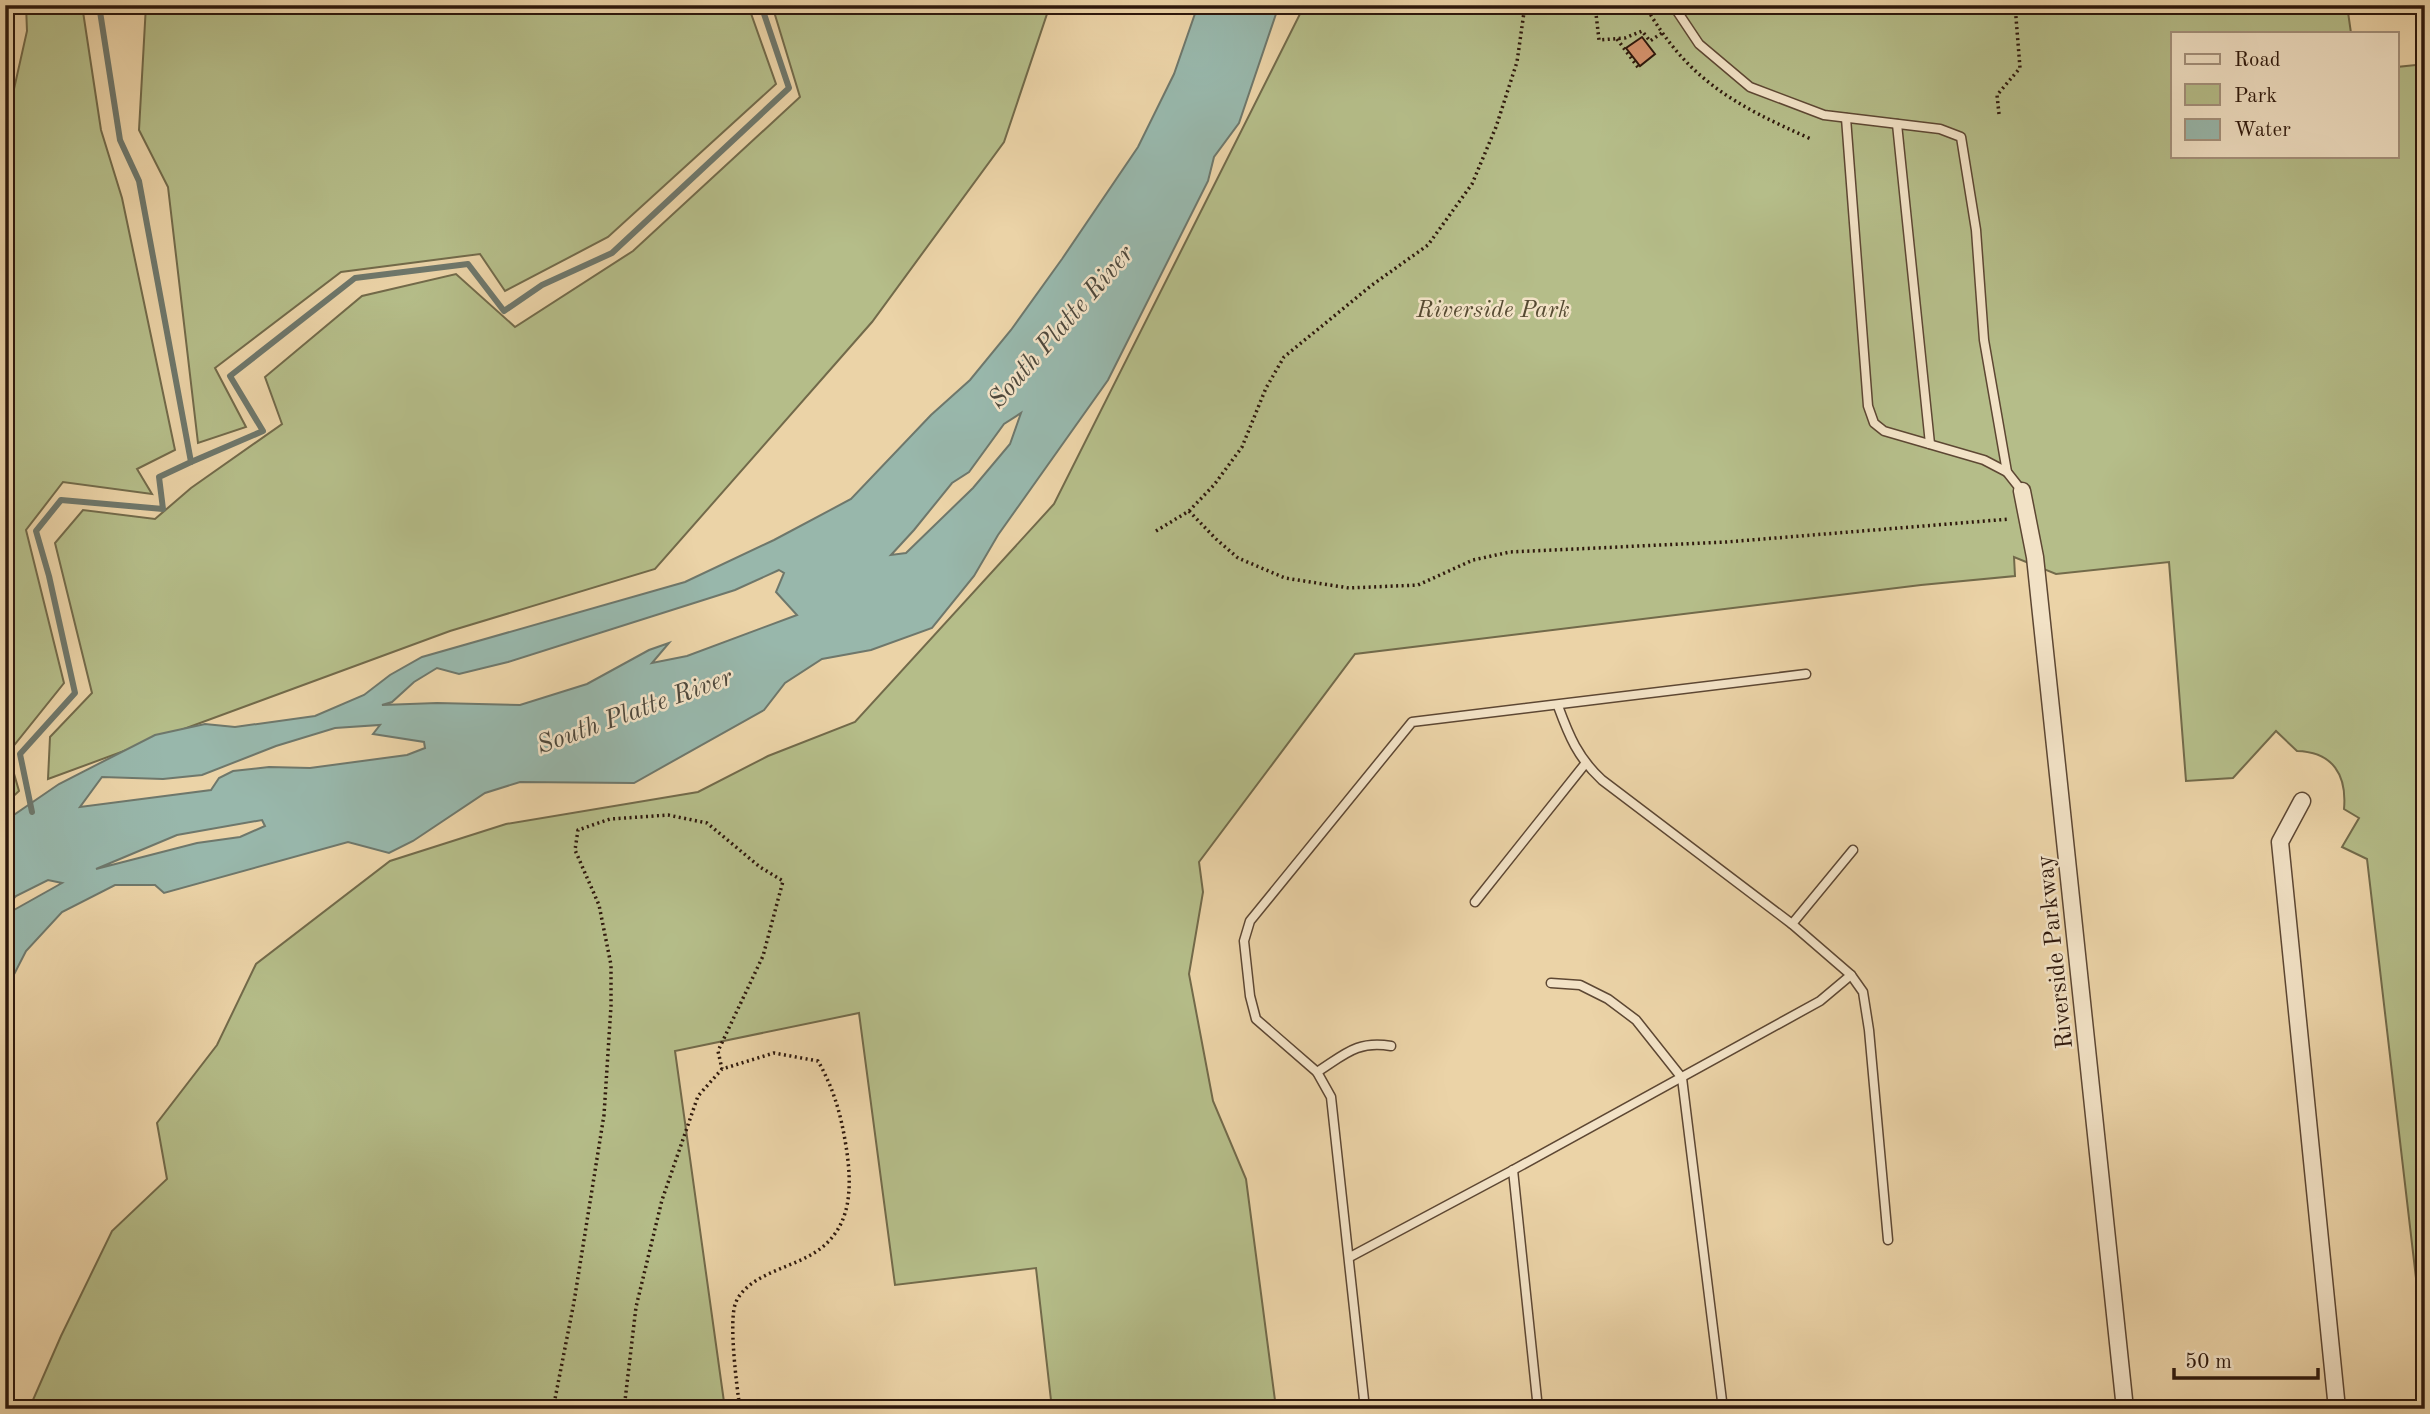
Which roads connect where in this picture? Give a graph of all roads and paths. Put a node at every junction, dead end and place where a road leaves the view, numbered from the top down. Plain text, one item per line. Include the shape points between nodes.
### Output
1 (1525, 5) edge
2 (1595, 5) edge
3 (1645, 5) edge
4 (1673, 5) edge
5 (2015, 5) edge
6 (1662, 33) junction
7 (1617, 39) junction
8 (1640, 71) dead end
9 (1999, 114) dead end
10 (1846, 118) junction
11 (1897, 124) junction
12 (1811, 139) dead end
13 (1930, 444) junction
14 (2007, 472) junction
15 (2022, 491) joint
16 (1189, 511) junction
17 (2012, 519) dead end
18 (1156, 531) dead end
19 (1806, 674) dead end
20 (1558, 706) junction
21 (1585, 764) junction
22 (2302, 801) dead end
23 (1853, 850) dead end
24 (1475, 902) dead end
25 (1792, 924) junction
26 (1851, 975) junction
27 (1551, 982) dead end
28 (1391, 1046) dead end
29 (722, 1069) junction
30 (1317, 1072) junction
31 (1682, 1078) junction
32 (1513, 1170) junction
33 (1888, 1240) dead end
34 (1350, 1257) junction
35 (553, 1409) edge
36 (624, 1409) edge
37 (740, 1409) edge
38 (1365, 1409) edge
39 (1538, 1409) edge
40 (1723, 1409) edge
41 (2125, 1409) edge
42 (2337, 1409) edge

1 - 16 path via 1517,62 1472,184 1428,245 1284,357 1242,447
2 - 7 path via 1599,40
3 - 6 path
4 - 10 lane via 1699,44 1749,87 1824,115
5 - 9 path via 2020,68 1997,95
6 - 7 path via 1650,41 1642,31
6 - 12 path via 1676,52 1724,94
7 - 8 path
10 - 11 lane
10 - 13 lane via 1868,406 1874,424 1884,431
11 - 13 lane
11 - 14 lane via 1940,129 1961,137 1976,230 1984,340
13 - 14 lane
14 - 15 lane
15 - 41 street, Riverside Parkway via 2035,557
16 - 17 path via 1238,558 1286,578 1349,588 1418,584 1473,560 1510,552 1726,542
16 - 18 path
19 - 20 lane
20 - 21 lane
20 - 30 lane via 1412,722 1250,921 1244,941 1256,1019
21 - 24 lane
21 - 25 lane
22 - 42 street via 2280,842
23 - 25 lane
25 - 26 lane
26 - 31 lane via 1820,1001
26 - 33 lane via 1863,992 1867,1017
27 - 31 lane via 1580,985 1608,999 1636,1020
28 - 30 lane via 1373,1042 1352,1049
29 - 35 path via 718,1051 763,956 783,881 707,823 668,815 610,819 578,830 575,850 599,905 611,965 611,1006 604,1115
29 - 36 path via 698,1096 663,1200 636,1307
29 - 37 path via 774,1053 818,1061 831,1083 841,1116 851,1177 848,1207 836,1234 809,1256 750,1286 735,1303
30 - 34 lane via 1331,1097
31 - 32 lane
31 - 40 lane
32 - 34 lane
32 - 39 lane
34 - 38 lane

